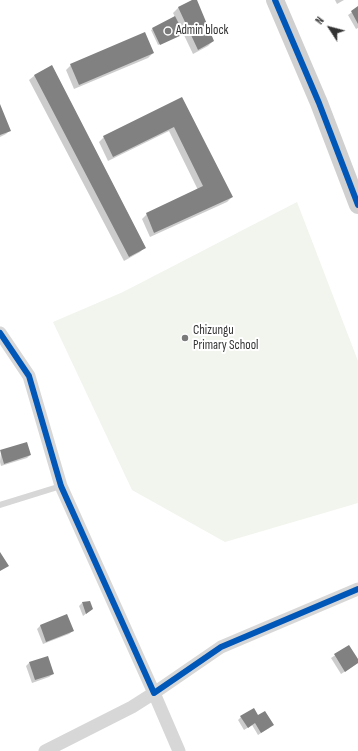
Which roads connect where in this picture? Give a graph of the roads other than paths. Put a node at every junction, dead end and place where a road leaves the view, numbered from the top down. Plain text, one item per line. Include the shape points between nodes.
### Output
1 (275, 0) edge
2 (358, 205) edge
3 (0, 332) edge
4 (61, 486) junction
5 (0, 505) edge
6 (358, 589) edge
7 (154, 693) junction
8 (45, 751) edge
9 (179, 751) edge

1 - 2 street via 319,103
3 - 4 street via 29,376
4 - 5 lane
4 - 7 street
6 - 7 street via 222,647
7 - 8 street via 132,707
7 - 9 street

